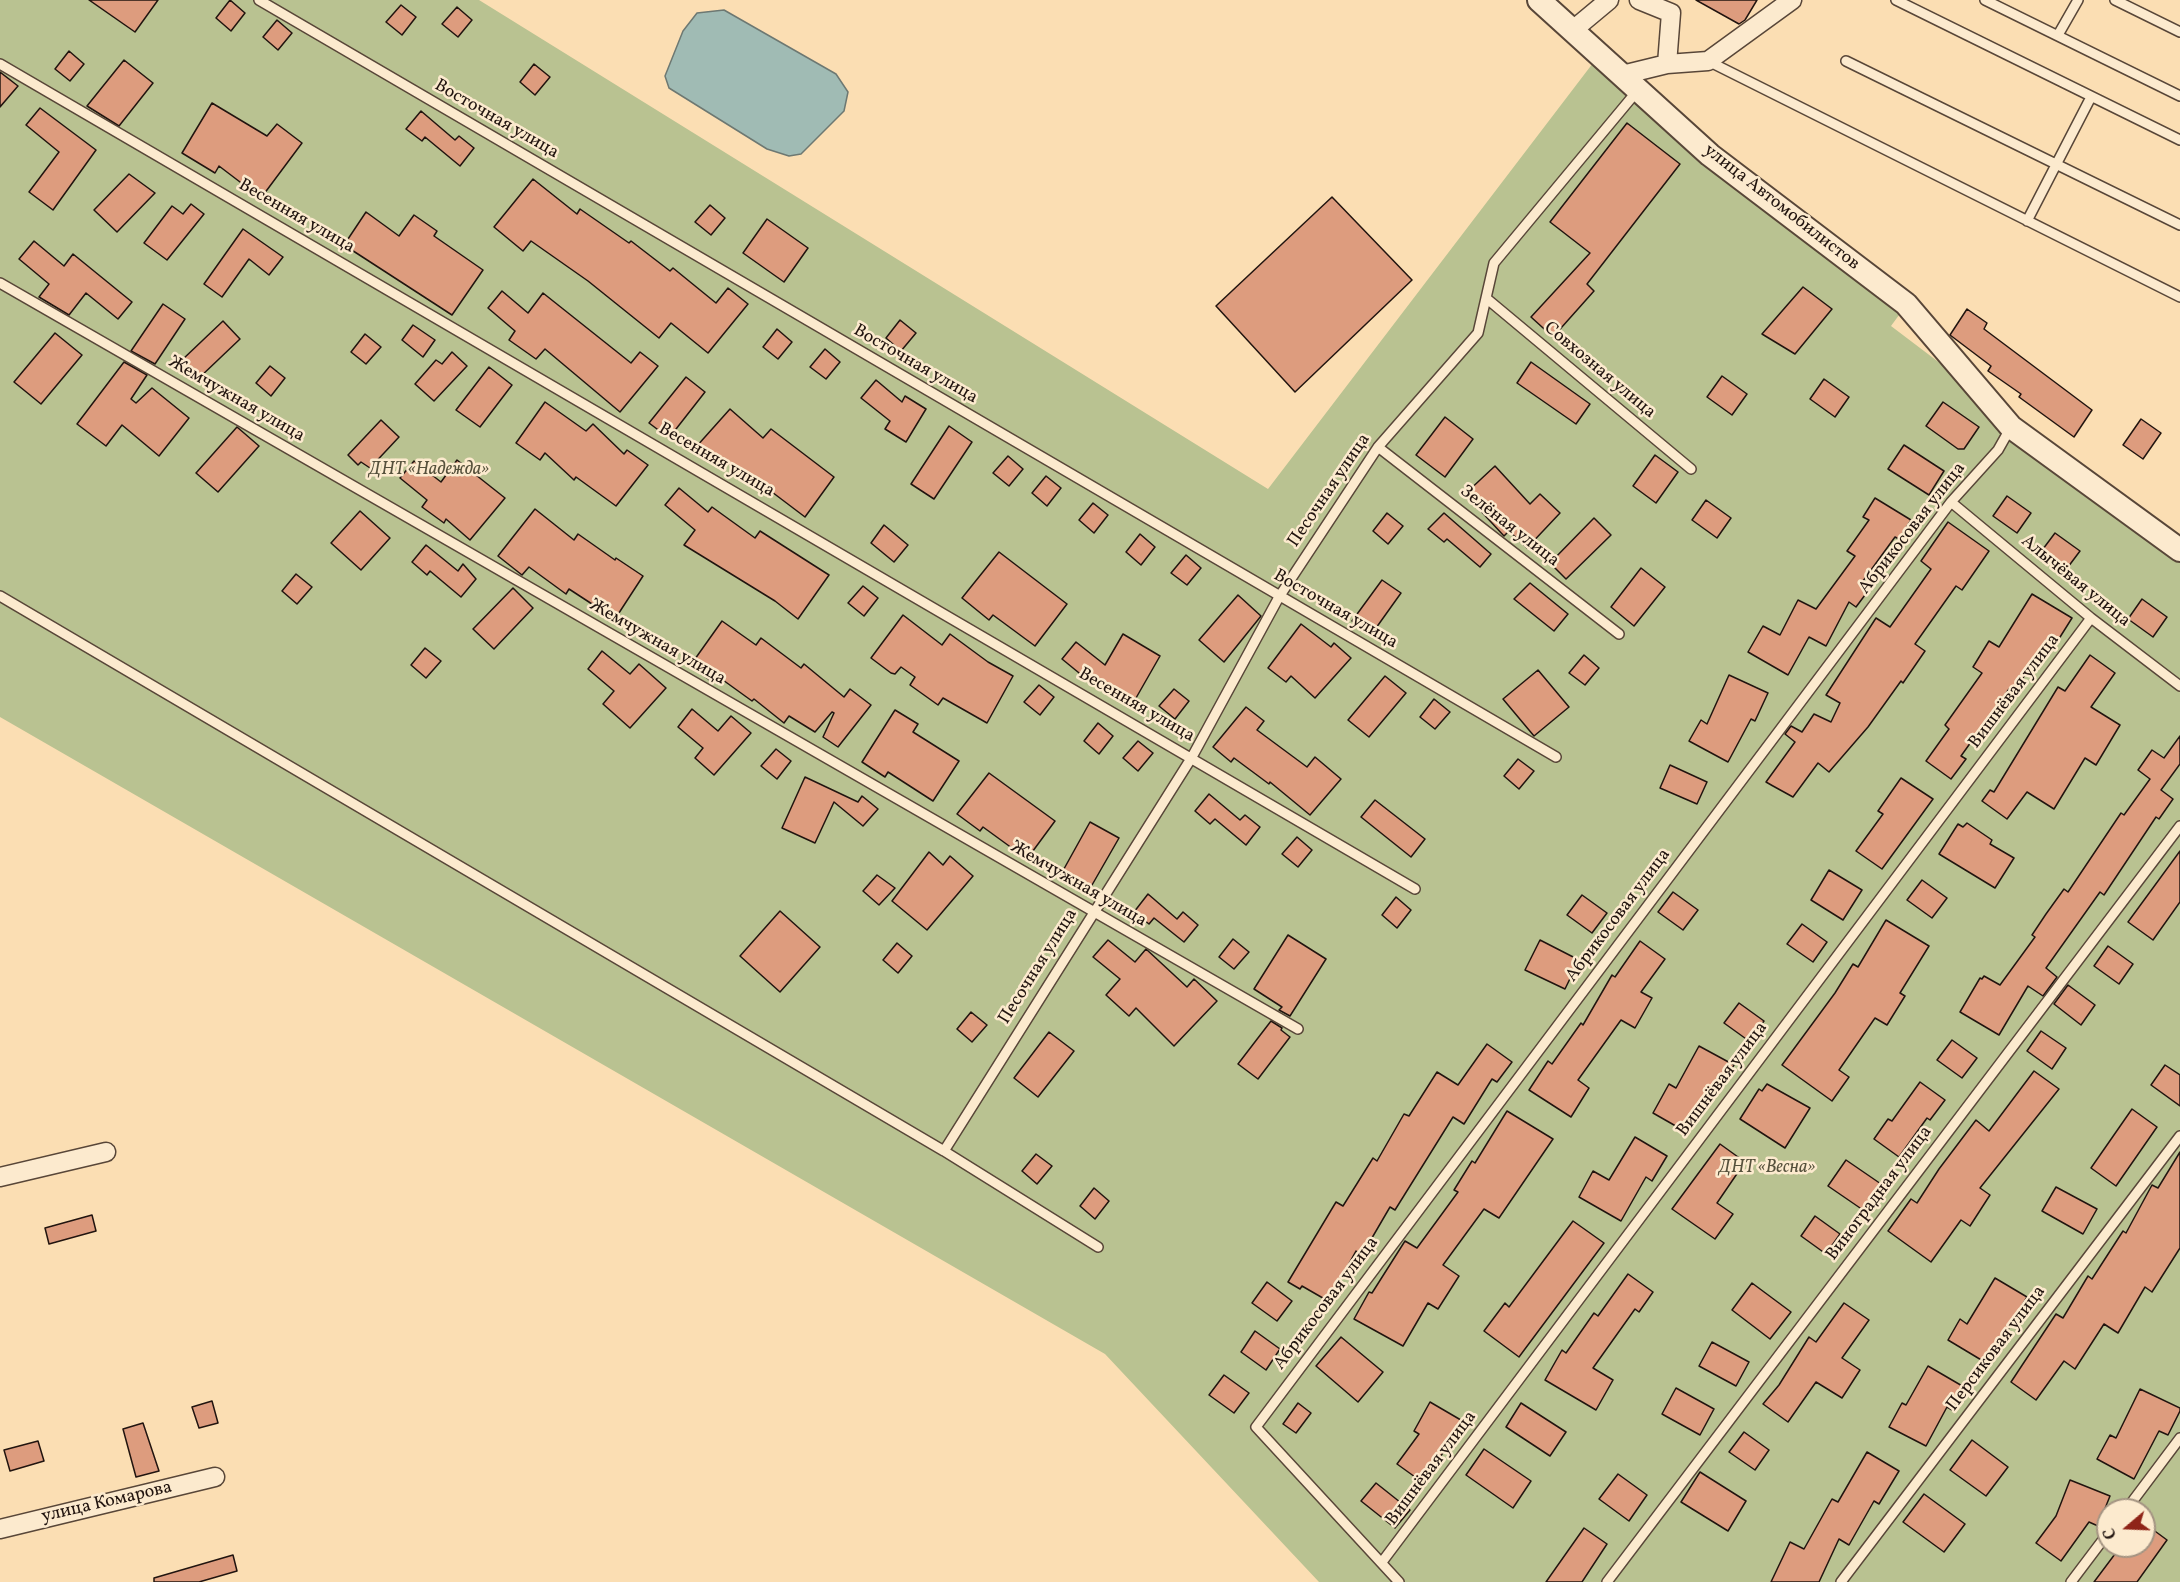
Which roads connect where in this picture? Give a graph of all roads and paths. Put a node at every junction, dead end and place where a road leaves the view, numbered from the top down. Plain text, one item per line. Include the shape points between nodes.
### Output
1 (259, 0) edge
2 (1539, 0) edge
3 (1609, 0) edge
4 (1639, 0) edge
5 (1792, 0) edge
6 (1896, 0) edge
7 (1985, 0) edge
8 (2078, 0) edge
9 (2115, 0) edge
10 (1573, 30) junction
11 (2180, 32) edge
12 (2058, 35) junction
13 (1708, 61) junction
14 (1846, 62) dead end
15 (0, 64) edge
16 (1667, 64) junction
17 (1630, 82) junction
18 (2180, 96) edge
19 (2091, 97) junction
20 (2180, 140) edge
21 (2057, 165) junction
22 (2027, 221) junction
23 (2180, 225) edge
24 (0, 283) edge
25 (2180, 297) edge
26 (1486, 298) junction
27 (2011, 427) junction
28 (1378, 447) junction
29 (1691, 470) dead end
30 (1951, 502) junction
31 (2180, 550) edge
32 (0, 596) edge
33 (1279, 597) junction
34 (2091, 618) junction
35 (1619, 634) dead end
36 (2180, 686) edge
37 (1191, 757) junction
38 (1556, 757) dead end
39 (2180, 826) edge
40 (1415, 889) dead end
41 (1092, 913) junction
42 (1298, 1029) dead end
43 (2180, 1136) edge
44 (945, 1151) junction
45 (106, 1152) dead end
46 (0, 1177) edge
47 (1098, 1247) dead end
48 (2180, 1438) edge
49 (215, 1477) dead end
50 (2135, 1498) edge
51 (0, 1529) edge
52 (2096, 1549) edge
53 (1383, 1562) junction
54 (1399, 1582) edge
55 (1607, 1582) edge
56 (1841, 1582) edge
57 (2071, 1582) edge

1 - 33 lane, Восточная улица
2 - 10 street, улица Автомобилистов
3 - 10 street
4 - 16 street via 1671,13
5 - 13 street
6 - 19 lane
7 - 12 lane
8 - 12 lane
9 - 11 lane
10 - 17 street, улица Автомобилистов
12 - 18 lane
13 - 16 street
13 - 22 lane
14 - 21 lane
15 - 37 lane, Весенняя улица
16 - 17 street
17 - 26 lane, Песочная улица via 1494,263
17 - 27 street, улица Автомобилистов via 1710,155 1906,304
19 - 20 lane
19 - 21 lane
21 - 22 lane
21 - 23 lane
22 - 25 lane
24 - 41 lane, Жемчужная улица
26 - 28 lane, Песочная улица via 1478,333
26 - 29 lane, Совхозная улица
27 - 30 lane, Абрикосовая улица via 1998,450
27 - 31 street, улица Автомобилистов
28 - 33 lane, Песочная улица
28 - 35 lane, Зелёная улица
30 - 34 lane, Алычёвая улица
30 - 53 lane, Абрикосовая улица via 1256,1427
32 - 44 lane
33 - 37 lane, Песочная улица
33 - 38 lane, Восточная улица
34 - 36 lane, Алычёвая улица
34 - 53 lane, Вишнёвая улица
37 - 40 lane, Весенняя улица
37 - 41 lane, Песочная улица
39 - 55 lane, Виноградная улица
41 - 42 lane, Жемчужная улица
41 - 44 lane, Песочная улица
43 - 56 lane, Персиковая улица
44 - 47 lane
45 - 46 street
48 - 50 lane
49 - 51 street, улица Комарова
52 - 57 lane
53 - 54 lane

